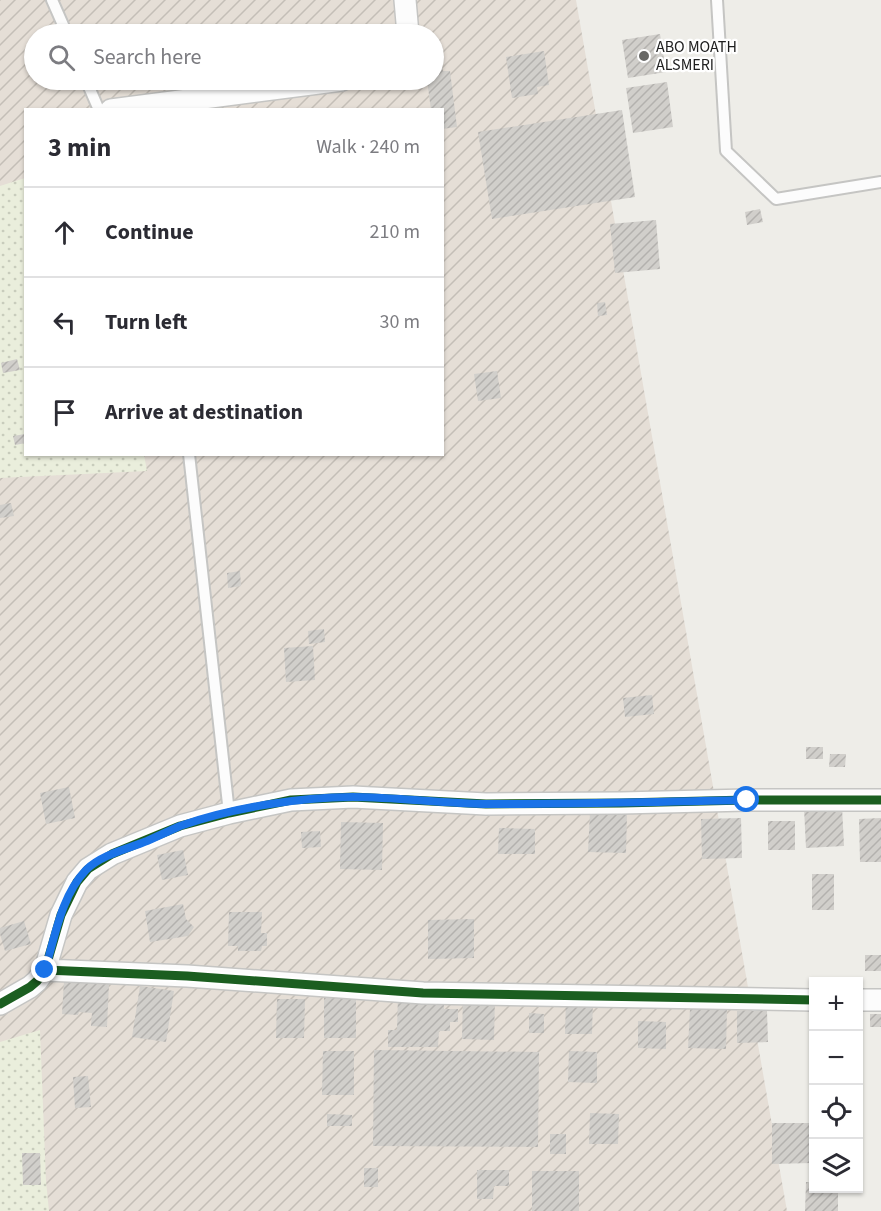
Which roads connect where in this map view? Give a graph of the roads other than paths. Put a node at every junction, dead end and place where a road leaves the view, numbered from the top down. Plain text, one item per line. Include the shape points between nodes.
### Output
1 (52, 0) edge
2 (405, 0) edge
3 (717, 0) edge
4 (63, 24) edge
5 (407, 24) edge
6 (90, 90) edge
7 (265, 90) edge
8 (98, 108) edge
9 (126, 108) edge
10 (881, 182) edge
11 (189, 456) edge
12 (881, 800) edge
13 (229, 813) junction
14 (45, 970) junction
15 (809, 1000) edge
16 (863, 1000) edge
17 (881, 1000) edge
18 (0, 1004) edge

1 - 4 lane
2 - 5 street
3 - 10 lane via 726,151 776,199
6 - 8 lane
7 - 9 street
11 - 13 lane
12 - 13 street via 486,804 353,797 291,800
13 - 14 street via 180,826 112,854 88,869 61,915
14 - 15 street via 423,993
14 - 18 street via 30,987
16 - 17 street

